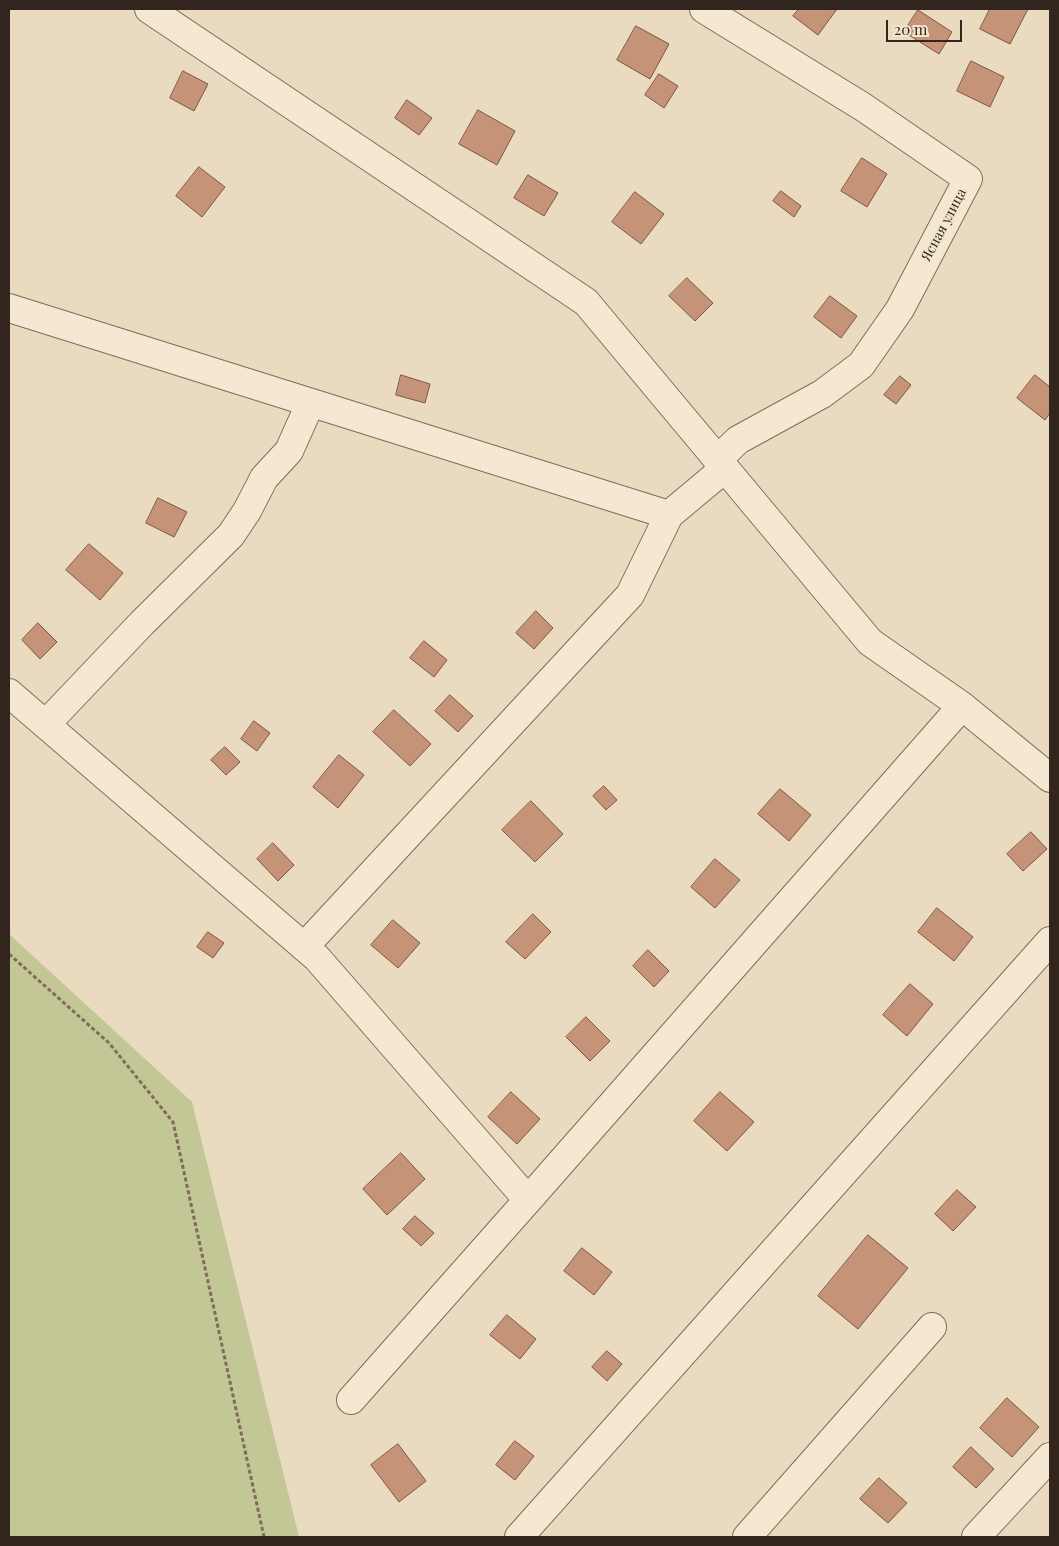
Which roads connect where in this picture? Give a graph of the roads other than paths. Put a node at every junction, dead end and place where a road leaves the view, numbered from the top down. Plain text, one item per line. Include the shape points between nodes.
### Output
1 (149, 9) edge
2 (704, 9) edge
3 (9, 308) edge
4 (310, 404) junction
5 (721, 465) junction
6 (669, 515) junction
7 (9, 692) edge
8 (962, 706) junction
9 (46, 724) junction
10 (1050, 778) edge
11 (1050, 941) edge
12 (304, 947) junction
13 (528, 1200) junction
14 (932, 1327) dead end
15 (351, 1400) dead end
16 (1050, 1457) edge
17 (519, 1537) edge
18 (746, 1537) edge
19 (976, 1537) edge

1 - 5 street via 586,302
2 - 5 street, Ясная улица via 863,107 968,179 900,309 861,365 822,394 738,440
3 - 4 street
4 - 6 street
4 - 9 street via 290,452 264,478 231,535 142,622
5 - 6 street
5 - 8 street via 870,642
6 - 12 street via 630,595
7 - 9 street
8 - 10 street
8 - 13 street
9 - 12 street
11 - 17 street
12 - 13 street
13 - 15 street
14 - 18 street
16 - 19 street

